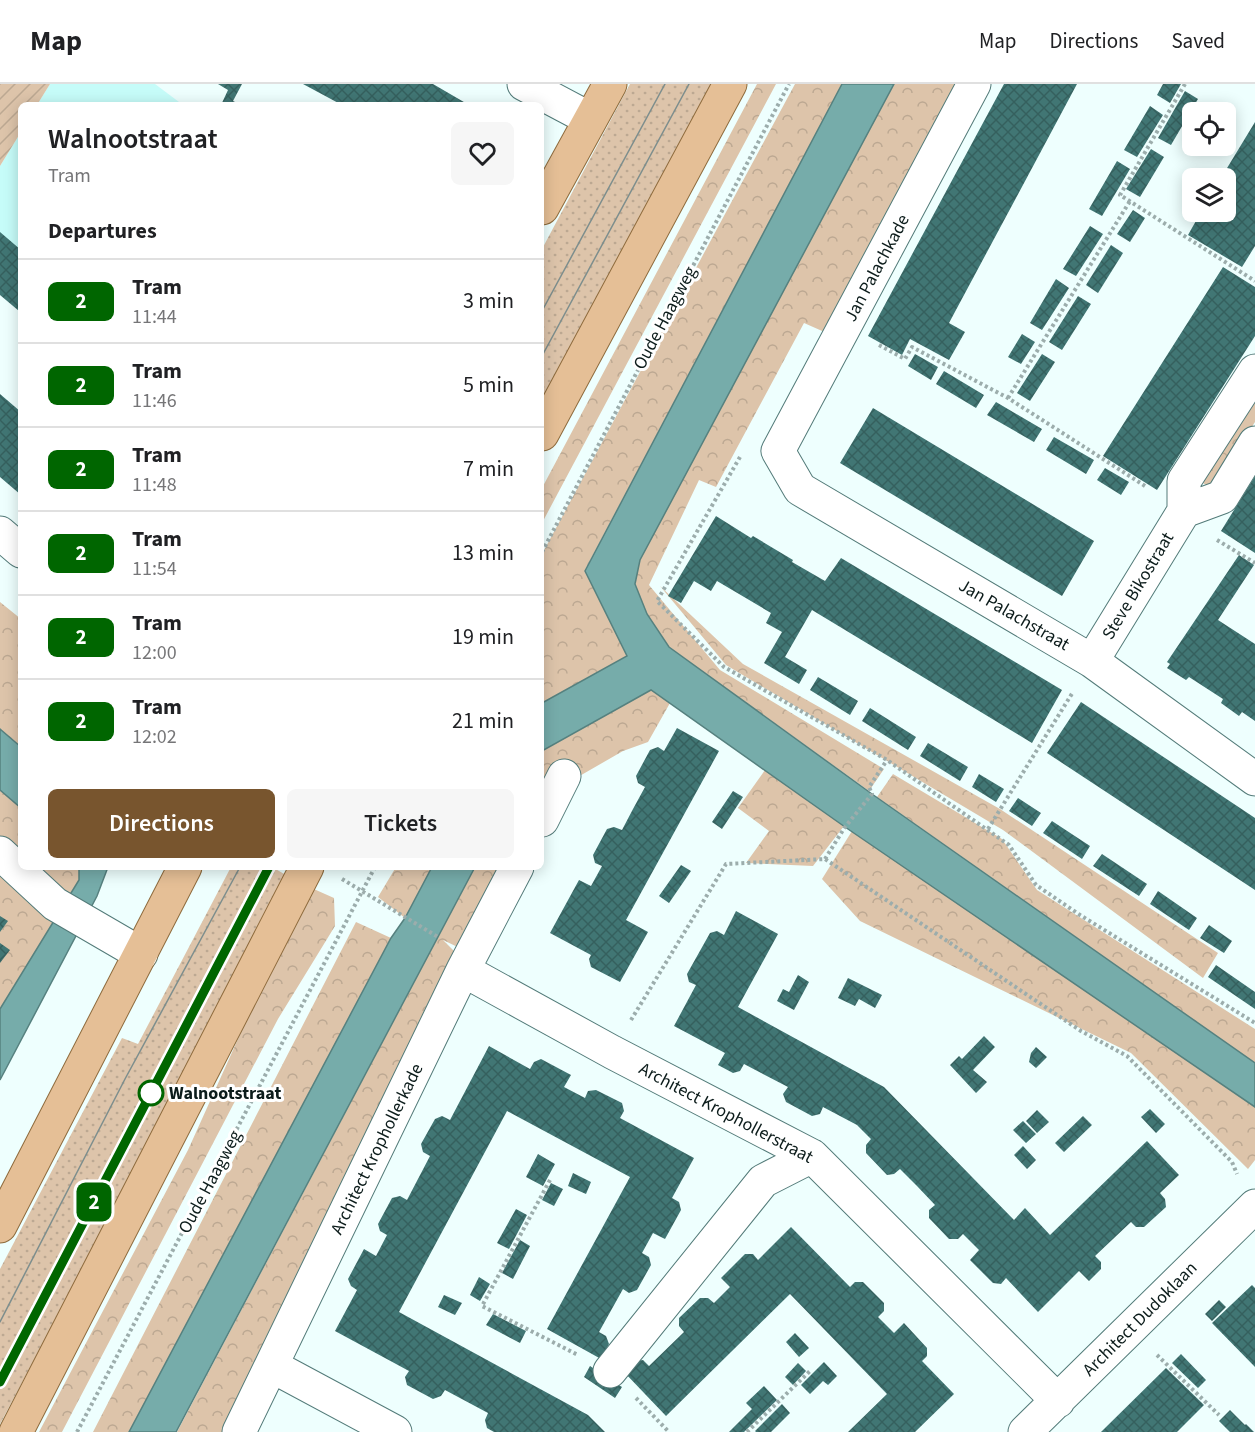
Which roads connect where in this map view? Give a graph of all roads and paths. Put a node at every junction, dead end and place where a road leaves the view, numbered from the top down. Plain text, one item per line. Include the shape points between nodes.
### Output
1 (524, 84) edge
2 (610, 84) edge
3 (730, 84) edge
4 (789, 84) edge
5 (974, 84) edge
6 (1185, 84) edge
7 (590, 119) junction
8 (1130, 201) junction
9 (544, 204) edge
10 (1255, 280) edge
11 (845, 327) junction
12 (1255, 371) edge
13 (1008, 398) junction
14 (544, 430) edge
15 (1255, 443) edge
16 (744, 449) dead end
17 (778, 451) joint
18 (1184, 511) junction
19 (0, 533) edge
20 (18, 548) edge
21 (544, 548) edge
22 (1092, 661) junction
23 (887, 760) junction
24 (564, 776) dead end
25 (1255, 779) edge
26 (544, 816) edge
27 (988, 829) junction
28 (825, 858) junction
29 (9, 862) edge
30 (183, 870) edge
31 (320, 870) edge
32 (374, 870) edge
33 (515, 870) edge
34 (363, 893) junction
35 (441, 939) dead end
36 (141, 954) junction
37 (464, 970) junction
38 (1255, 1023) edge
39 (612, 1052) junction
40 (812, 1156) junction
41 (550, 1180) dead end
42 (1254, 1210) edge
43 (0, 1226) edge
44 (1131, 1329) junction
45 (272, 1366) junction
46 (610, 1371) junction
47 (810, 1371) dead end
48 (1058, 1401) junction
49 (1219, 1415) dead end
50 (15, 1432) edge
51 (77, 1432) edge
52 (239, 1432) edge
53 (396, 1432) edge
54 (669, 1432) edge
55 (747, 1432) edge
56 (1025, 1432) edge

1 - 7 street
2 - 7 main road
3 - 14 main road
4 - 21 path, Oude Haagweg
5 - 11 street, Jan Palachkade
6 - 8 path via 1120,195
7 - 9 main road
8 - 10 path
8 - 13 path
11 - 13 path via 905,359 912,347
11 - 17 street, Jan Palachkade
12 - 18 street via 1184,481
13 - 18 path
15 - 18 street via 1222,497
16 - 23 path via 657,601 724,668
17 - 22 street, Jan Palachstraat via 800,489
18 - 22 street, Steve Bikostraat
19 - 20 street
22 - 25 street, Jan Palachstraat
22 - 27 path
23 - 27 path
23 - 28 path via 870,787 872,794
24 - 26 street
27 - 38 path via 1009,845 1036,885
28 - 39 path via 726,864
28 - 42 path via 1081,1031 1128,1056 1232,1162
29 - 36 street via 55,904
30 - 36 main road
31 - 34 path
31 - 50 main road
32 - 34 path, Oude Haagweg
33 - 37 street, Architect Krophollerkade
34 - 35 path
34 - 51 path, Oude Haagweg
36 - 43 main road
37 - 39 street, Architect Krophollerstraat
37 - 45 street, Architect Krophollerkade
39 - 40 street, Architect Krophollerstraat
40 - 46 street via 763,1181
40 - 48 street, Architect Krophollerstraat
41 - 46 path via 482,1306
42 - 44 street, Architect Dudoklaan
44 - 48 street, Architect Dudoklaan
44 - 49 path
45 - 52 street, Architect Krophollerkade
45 - 53 street
46 - 54 path
47 - 55 path
48 - 56 street, Architect Dudoklaan

